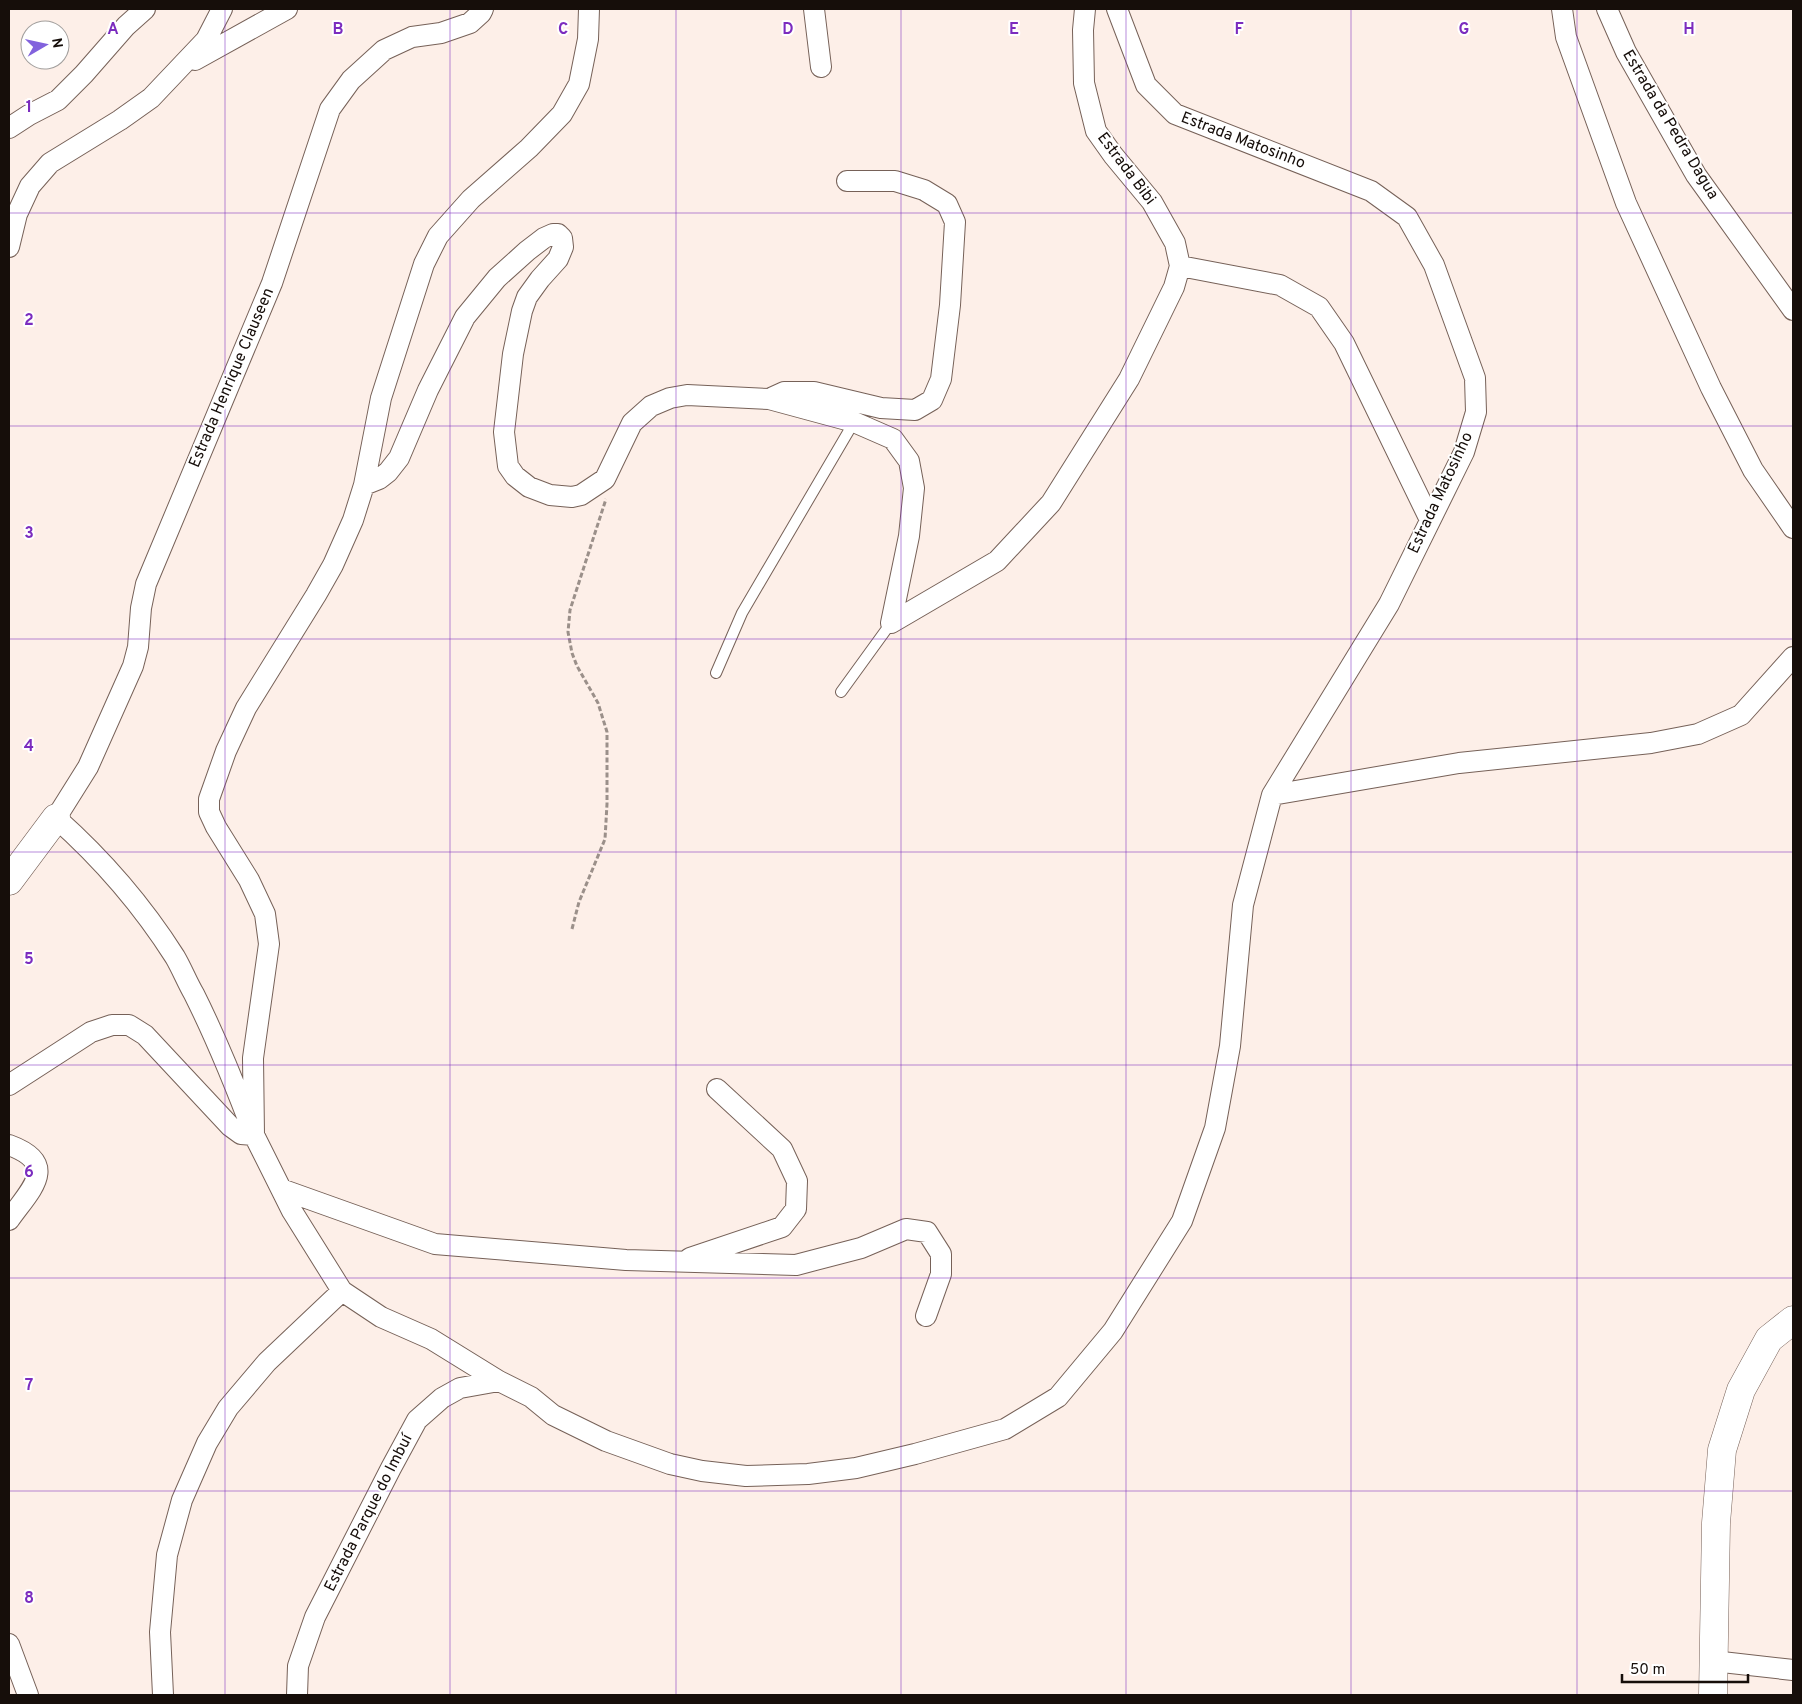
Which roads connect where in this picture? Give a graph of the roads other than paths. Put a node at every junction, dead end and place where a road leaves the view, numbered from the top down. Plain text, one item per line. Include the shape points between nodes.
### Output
1 (145, 9) edge
2 (222, 9) edge
3 (287, 9) edge
4 (483, 9) edge
5 (588, 9) edge
6 (814, 9) edge
7 (1086, 9) edge
8 (1118, 9) edge
9 (1562, 9) edge
10 (1607, 9) edge
11 (821, 67) dead end
12 (181, 68) junction
13 (9, 128) edge
14 (847, 180) dead end
15 (9, 247) edge
16 (1180, 266) junction
17 (1793, 310) edge
18 (769, 399) junction
19 (854, 422) junction
20 (364, 485) junction
21 (1430, 520) junction
22 (1793, 528) edge
23 (891, 623) junction
24 (1793, 657) edge
25 (716, 672) dead end
26 (841, 692) dead end
27 (1272, 795) junction
28 (56, 818) junction
29 (9, 881) edge
30 (9, 1085) edge
31 (717, 1089) dead end
32 (254, 1135) junction
33 (9, 1145) edge
34 (281, 1189) junction
35 (9, 1220) edge
36 (679, 1262) junction
37 (342, 1291) junction
38 (926, 1316) dead end
39 (1793, 1320) edge
40 (499, 1381) junction
41 (9, 1644) edge
42 (1713, 1661) junction
43 (1793, 1670) edge
44 (28, 1695) edge
45 (163, 1695) edge
46 (296, 1695) edge
47 (1713, 1695) edge

1 - 13 street via 58,100
2 - 12 street via 206,40
3 - 12 street
4 - 28 street, Estrada Henrique Clauseen via 470,22 441,33 412,37 384,50 351,80 330,109 272,284 146,584 133,666 88,767
5 - 20 street via 588,39 579,84 562,114 471,199 438,236 424,264 381,398
6 - 11 street
7 - 16 street, Estrada Bibi via 1084,83 1096,131 1152,202 1175,243
8 - 21 street, Estrada Matosinho via 1146,84 1174,114 1371,191 1407,217 1434,265 1475,378 1476,412 1464,452
9 - 22 street via 1566,37 1626,203 1753,470
10 - 17 street, Estrada da Pedra Dagua via 1626,52 1696,175
12 - 15 street via 151,98 50,163 30,186 17,214
14 - 18 street via 895,180 924,190 947,204 955,222 941,379 932,400 916,410 881,408 814,392 784,392
16 - 21 street via 1280,284 1319,307 1344,343
16 - 23 street via 1174,287 1128,379 1051,502 997,562
18 - 19 street
18 - 20 street via 670,398 651,406 632,423 605,479 581,495 550,495 529,487 508,466 504,432 513,354 522,311 527,297 558,259 563,247 562,238 552,234 497,278 465,317 428,390 399,458 379,479
19 - 23 street via 893,439 909,461 914,488 909,536
19 - 25 lane via 742,613
20 - 32 street via 333,565 246,708 209,799 209,812 216,827 249,880 265,914 269,944 253,1058
21 - 27 street, Estrada Matosinho via 1389,604
23 - 26 lane
24 - 27 street via 1742,715 1698,734 1651,743 1460,763
27 - 40 street, Estrada Matosinho via 1243,905 1230,1046 1215,1128 1182,1221 1113,1331 1058,1396 1005,1429 915,1454 856,1468 808,1474 746,1476 670,1464 606,1441 553,1415 530,1397
28 - 29 street
28 - 32 street via 113,874 175,958 221,1051
30 - 32 street via 91,1032 112,1025 129,1026 145,1036 230,1126 241,1134
31 - 36 street via 782,1149 796,1181 796,1209 782,1227
32 - 34 street
33 - 35 street via 28,1154 39,1171 36,1183
34 - 36 street via 435,1244
34 - 37 street via 312,1246
36 - 38 street via 796,1265 861,1248 906,1229 927,1232 941,1254 941,1274
37 - 40 street, Estrada Matosinho via 381,1318 431,1339
37 - 45 street via 267,1362 228,1408 207,1443 182,1500 167,1554 160,1632
39 - 42 street via 1768,1339 1742,1390 1722,1450 1716,1523
40 - 46 street, Estrada Parque do Imbuí via 460,1388 442,1398 417,1420 315,1617 298,1666
41 - 44 street
42 - 43 street
42 - 47 street

